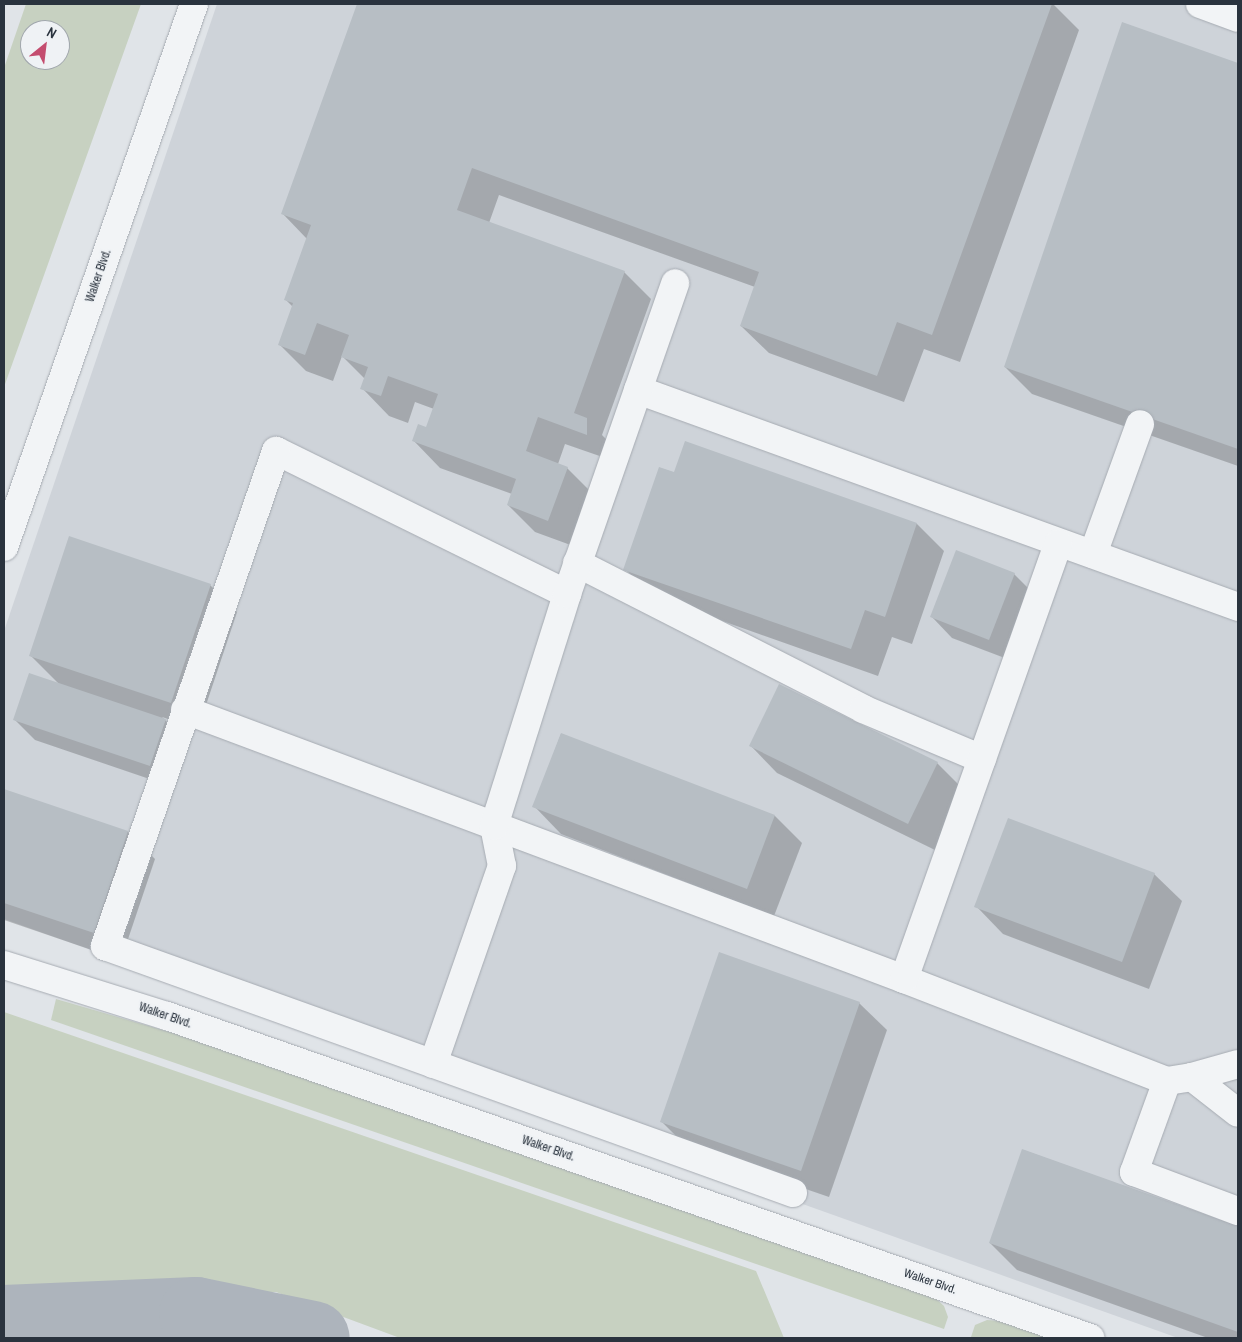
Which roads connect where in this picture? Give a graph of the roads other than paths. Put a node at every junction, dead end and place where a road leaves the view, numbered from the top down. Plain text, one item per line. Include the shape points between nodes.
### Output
1 (194, 4) edge
2 (1200, 4) edge
3 (1238, 18) edge
4 (674, 283) dead end
5 (638, 390) junction
6 (1140, 424) dead end
7 (1058, 543) junction
8 (4, 547) edge
9 (1093, 554) junction
10 (577, 563) junction
11 (567, 594) junction
12 (1238, 608) edge
13 (185, 710) junction
14 (982, 759) junction
15 (494, 826) junction
16 (4, 965) edge
17 (904, 978) junction
18 (433, 1064) junction
19 (1238, 1064) edge
20 (1180, 1079) junction
21 (1238, 1113) edge
22 (793, 1194) dead end
23 (1238, 1211) edge
24 (1090, 1338) edge

1 - 8 lane, Walker Blvd.
2 - 3 lane
4 - 5 lane
5 - 7 lane
5 - 10 lane
6 - 9 lane
7 - 9 lane
7 - 14 lane
9 - 12 lane
10 - 11 lane
10 - 14 lane via 863,709
11 - 13 lane via 276,452
11 - 15 lane
13 - 15 lane
13 - 18 lane via 105,946
14 - 17 lane
15 - 17 lane
15 - 18 lane via 502,866
16 - 24 lane, Walker Blvd. via 167,1016
17 - 20 lane
18 - 22 lane
19 - 20 lane
20 - 21 lane
20 - 23 lane via 1134,1172

